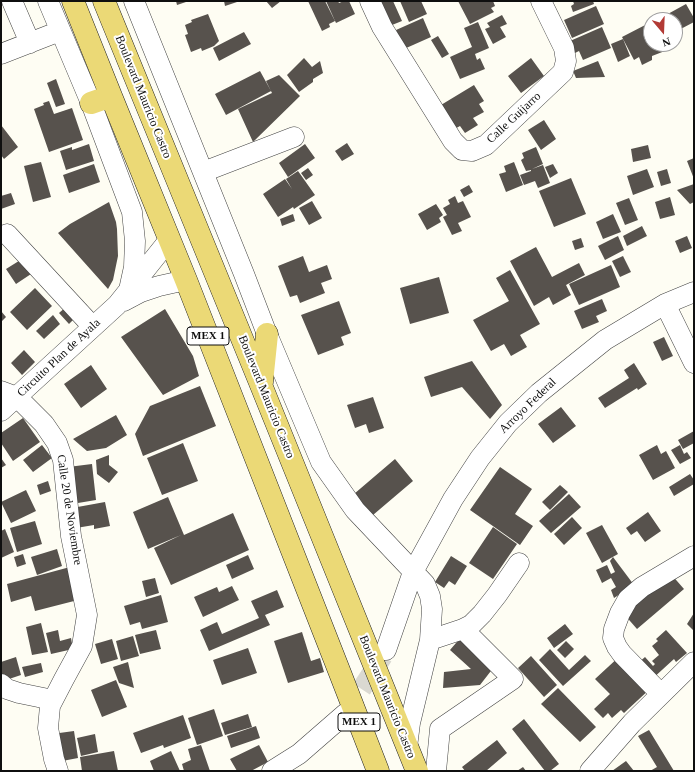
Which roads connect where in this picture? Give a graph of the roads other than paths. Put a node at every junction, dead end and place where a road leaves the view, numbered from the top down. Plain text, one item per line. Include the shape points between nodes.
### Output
1 (12, 1) edge
2 (48, 1) edge
3 (73, 1) edge
4 (104, 1) edge
5 (134, 1) edge
6 (370, 1) edge
7 (541, 1) edge
8 (60, 31) junction
9 (30, 43) junction
10 (1, 54) edge
11 (101, 100) junction
12 (294, 137) dead end
13 (203, 172) junction
14 (7, 234) dead end
15 (169, 240) junction
16 (186, 280) junction
17 (694, 292) edge
18 (123, 298) junction
19 (665, 304) junction
20 (93, 327) junction
21 (267, 334) junction
22 (694, 363) edge
23 (261, 385) junction
24 (9, 394) edge
25 (1, 411) edge
26 (694, 556) edge
27 (519, 563) dead end
28 (413, 572) junction
29 (463, 629) junction
30 (430, 640) junction
31 (386, 650) tunnel mouth
32 (694, 662) edge
33 (1, 684) edge
34 (661, 694) junction
35 (53, 700) junction
36 (345, 714) tunnel mouth
37 (415, 764) edge
38 (58, 771) edge
39 (272, 771) edge
40 (378, 771) edge
41 (436, 771) edge
42 (590, 771) edge

1 - 9 street
2 - 8 street
3 - 11 main road, MEX 1
4 - 23 main road, Boulevard Mauricio Castro / MEX 1
5 - 13 street, Boulevard Mauricio Castro
6 - 7 street, Calle Guijarro via 382,27 453,141 462,150 472,151 486,145 563,72 566,61 564,48
8 - 9 street
8 - 11 street
9 - 10 street
11 - 15 main road, MEX 1
11 - 18 street via 132,212 134,267
12 - 13 street
13 - 21 street, Boulevard Mauricio Castro
14 - 20 street
15 - 16 main road, MEX 1
15 - 18 street, Circuito Plan de Ayala
16 - 18 street, Circuito Plan de Ayala
16 - 40 main road, MEX 1
17 - 19 street, Arroyo Federal
18 - 20 street, Circuito Plan de Ayala
19 - 22 street
19 - 28 street, Arroyo Federal via 605,340 539,393 508,423 480,458 453,499
20 - 24 street, Circuito Plan de Ayala
21 - 23 main road
21 - 28 street, Boulevard Mauricio Castro via 321,462 355,510
23 - 37 main road, Boulevard Mauricio Castro / MEX 1
24 - 25 street, Circuito Plan de Ayala
24 - 35 street, Calle 20 de Noviembre via 44,424 57,443 63,460 71,536 87,615 82,646
26 - 34 street via 642,587 628,599 614,629 614,638 622,654
27 - 29 street via 487,608
28 - 30 street, Boulevard Mauricio Castro via 425,584 430,596
28 - 31 street, Arroyo Federal
29 - 30 street
29 - 41 street via 513,679 440,729
30 - 37 street, Boulevard Mauricio Castro via 410,723
32 - 34 street
33 - 35 street via 19,693
34 - 42 street
35 - 38 street, Calle 20 de Noviembre via 48,728
36 - 39 street via 299,754

